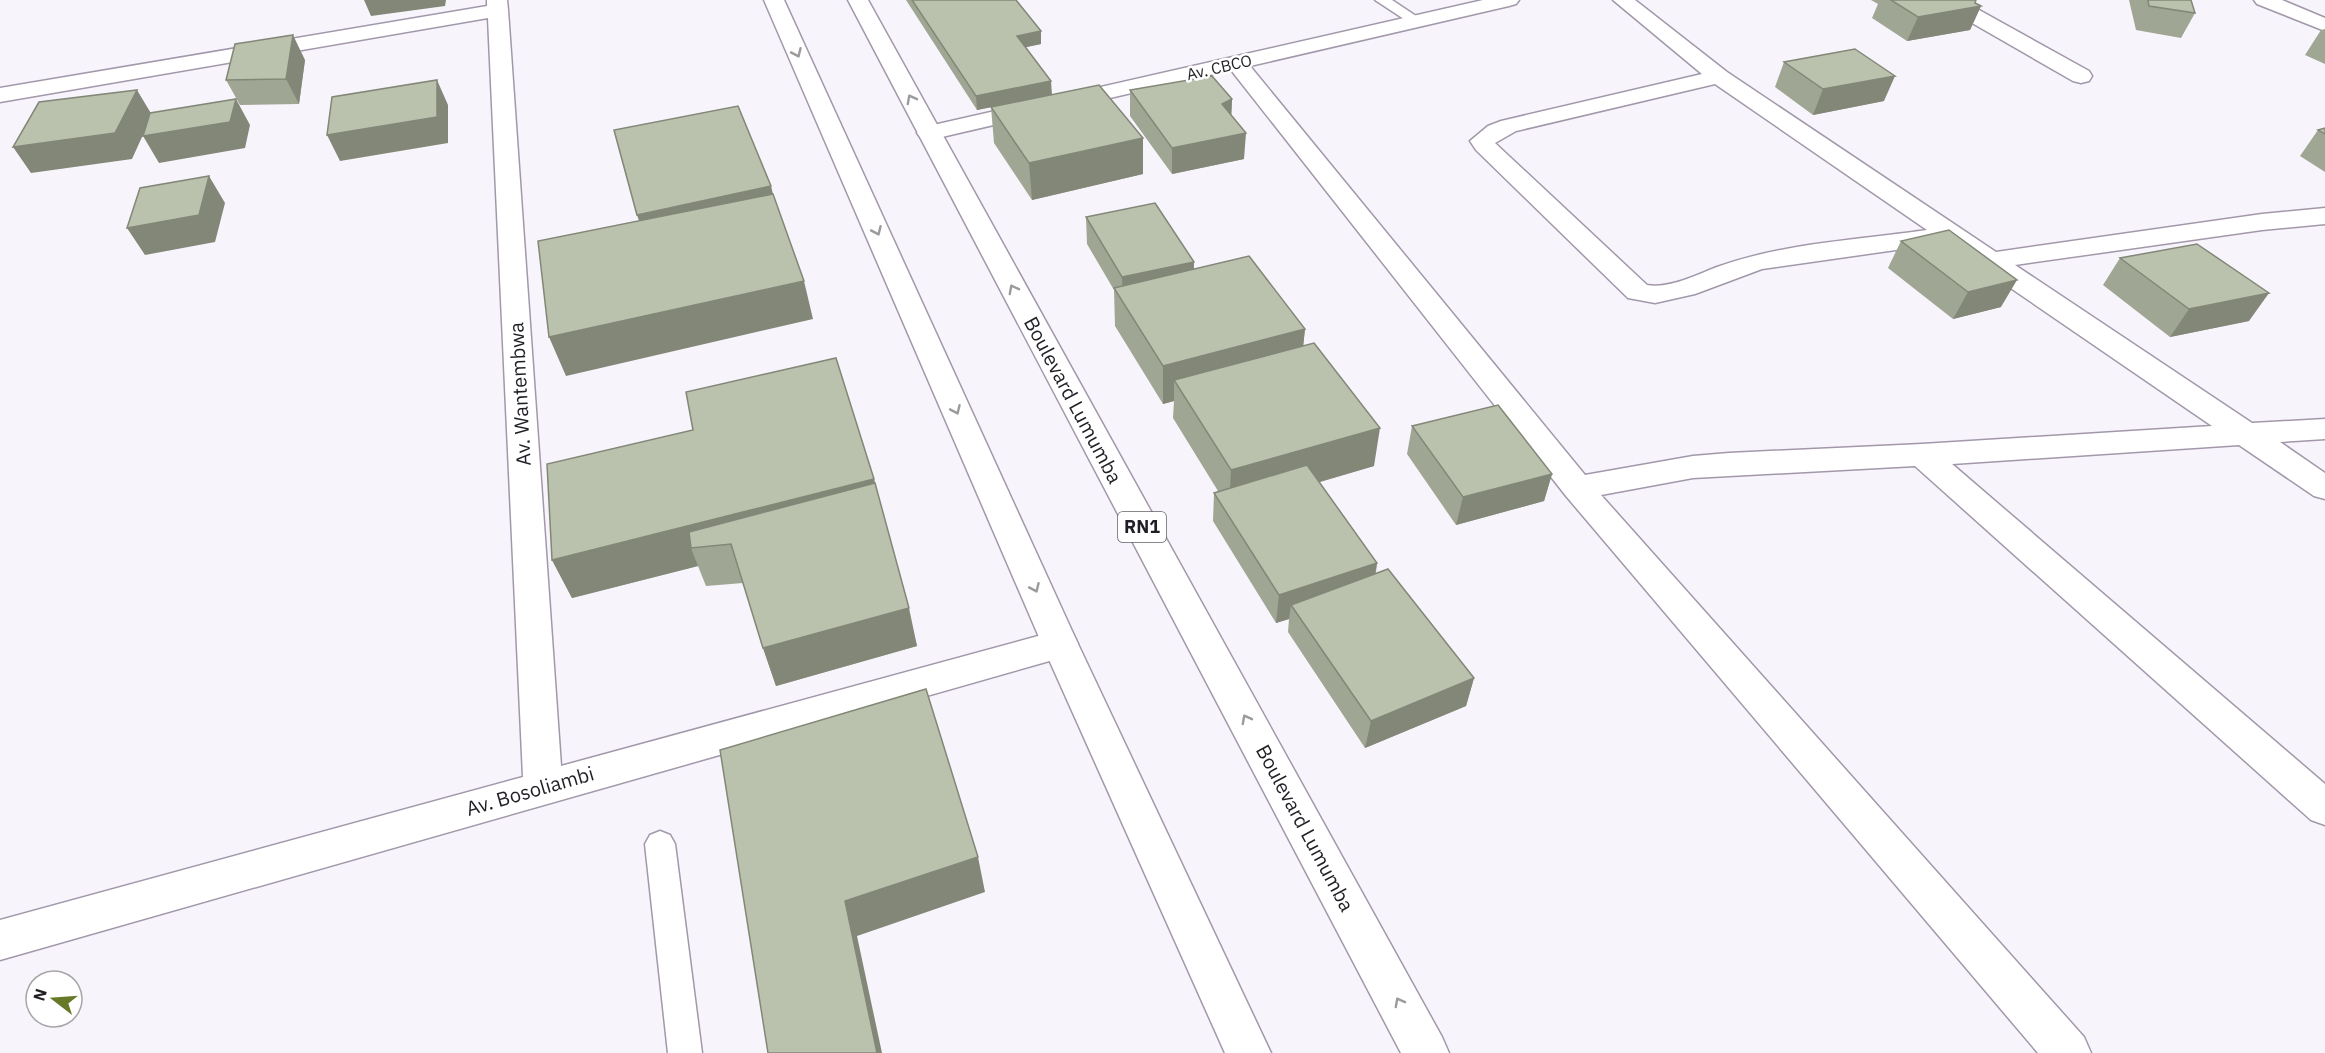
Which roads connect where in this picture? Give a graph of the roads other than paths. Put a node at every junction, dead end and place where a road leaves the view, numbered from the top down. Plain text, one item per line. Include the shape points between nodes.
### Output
1 (774, 0) edge
2 (858, 0) edge
3 (1382, 0) edge
4 (1509, 0) edge
5 (1623, 0) edge
6 (1946, 0) edge
7 (2271, 1) edge
8 (497, 5) edge
9 (1415, 20) junction
10 (2325, 25) edge
11 (1237, 64) junction
12 (2081, 76) dead end
13 (1719, 77) junction
14 (0, 95) edge
15 (928, 133) junction
16 (2325, 216) edge
17 (1951, 234) junction
18 (1989, 261) junction
19 (2325, 429) edge
20 (2245, 435) junction
21 (1922, 455) junction
22 (1577, 488) junction
23 (2325, 488) edge
24 (1060, 644) junction
25 (543, 788) junction
26 (2325, 808) edge
27 (660, 844) dead end
28 (0, 940) edge
29 (685, 1053) edge
30 (1248, 1053) edge
31 (1426, 1053) edge
32 (2068, 1053) edge

1 -> 24 main road
15 -> 2 main road, Boulevard Lumumba / RN1
3 - 9 lane
4 - 9 main road, Av. CBCO
5 - 13 main road
6 - 12 main road
7 - 10 main road
8 - 14 main road
8 - 25 main road, Av. Wantembwa
9 - 11 main road, Av. CBCO
11 - 15 main road, Av. CBCO
11 - 22 main road
13 - 17 main road
13 - 17 main road via 1509,126 1482,141 1623,279 1645,294 1685,288 1757,262
31 -> 15 main road, Boulevard Lumumba / RN1
16 - 18 main road
17 - 18 main road
18 - 20 main road
19 - 20 main road
20 - 21 main road
20 - 23 main road
21 - 22 main road via 1702,466
21 - 26 main road
22 - 32 main road
24 - 25 main road, Av. Bosoliambi
24 - 30 main road
25 - 28 main road, Av. Bosoliambi
27 - 29 lane

